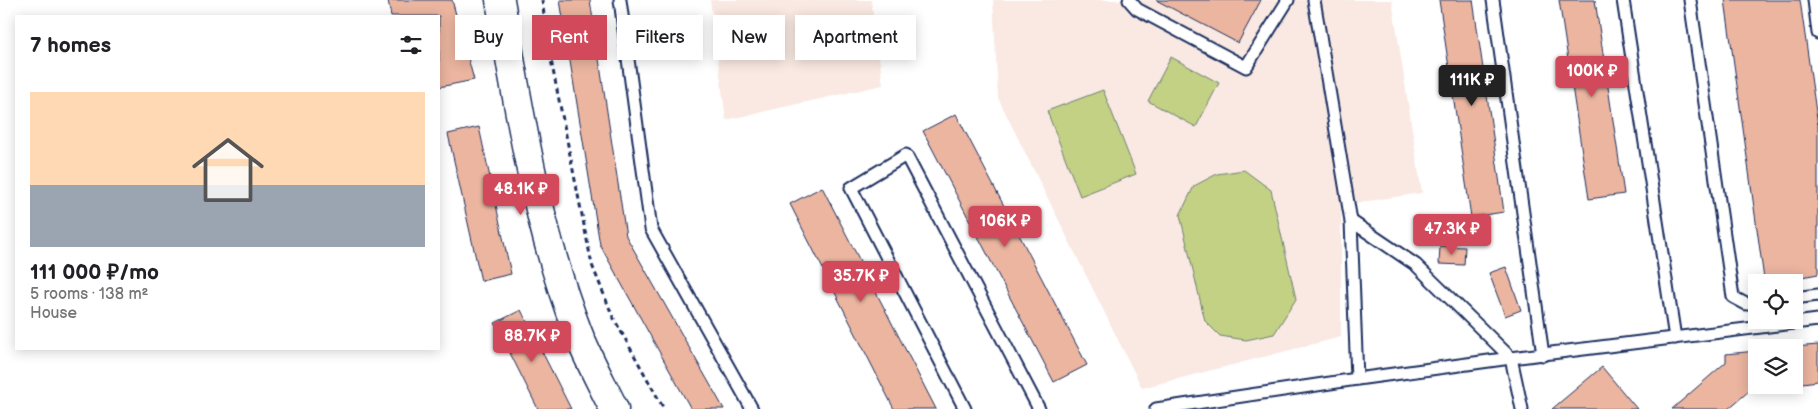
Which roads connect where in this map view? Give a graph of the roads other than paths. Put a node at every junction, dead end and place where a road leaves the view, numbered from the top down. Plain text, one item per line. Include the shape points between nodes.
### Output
1 (500, 0) edge
2 (620, 0) edge
3 (1129, 0) edge
4 (1288, 0) edge
5 (1314, 0) edge
6 (1493, 0) edge
7 (1623, 0) edge
8 (1690, 0) edge
9 (1814, 0) edge
10 (1818, 33) edge
11 (1351, 221) junction
12 (1818, 295) edge
13 (1803, 297) edge
14 (1748, 304) edge
15 (1818, 320) edge
16 (1675, 338) junction
17 (1543, 355) junction
18 (1511, 358) junction
19 (1357, 379) junction
20 (614, 409) edge
21 (752, 409) edge
22 (965, 409) edge
23 (1039, 409) edge
24 (1156, 409) edge
25 (1522, 409) edge

1 - 20 street via 521,123 555,266 578,335
2 - 21 lane via 651,228
3 - 4 lane via 1137,9 1246,67
5 - 11 lane
6 - 17 lane
7 - 16 lane
8 - 14 lane via 1733,298
9 - 10 lane
11 - 18 lane via 1416,265
11 - 19 lane
12 - 13 lane
15 - 16 lane
16 - 17 lane
17 - 18 lane
18 - 19 lane
18 - 25 lane
19 - 24 lane
22 - 23 lane via 852,188 906,155

